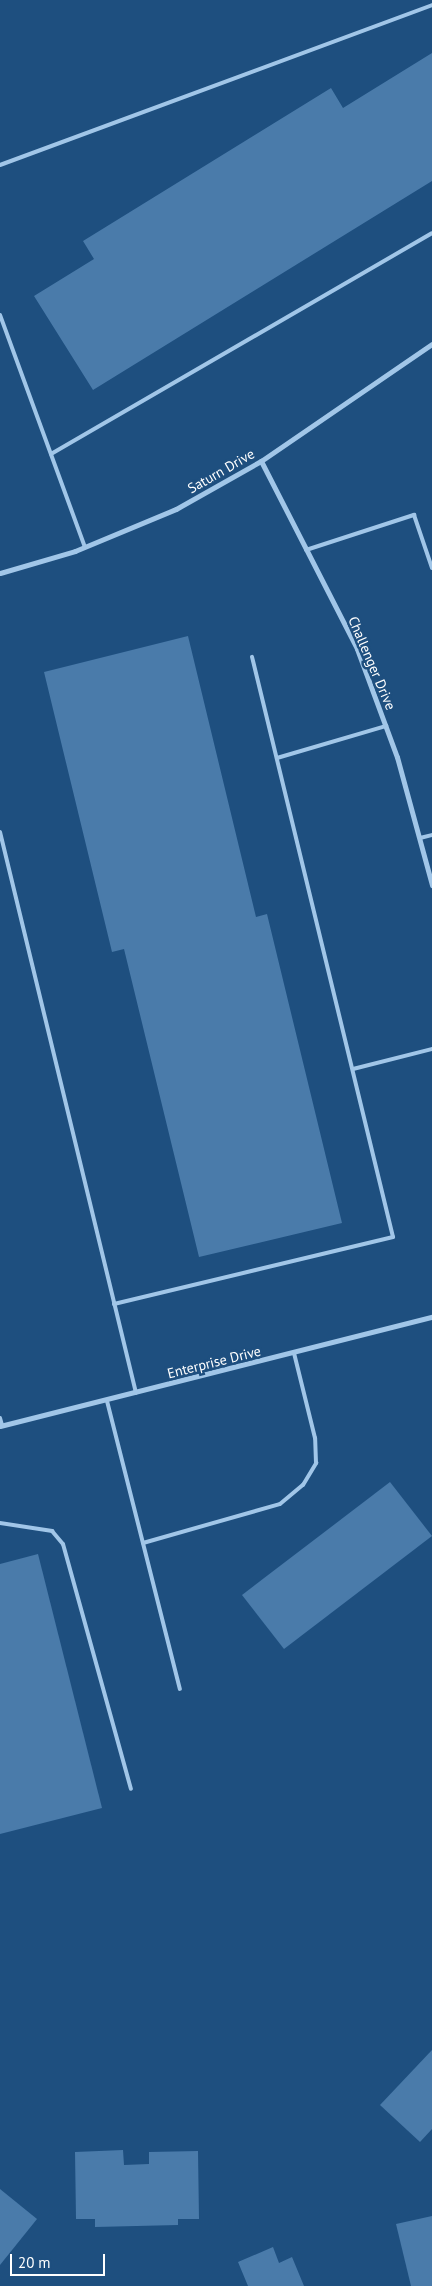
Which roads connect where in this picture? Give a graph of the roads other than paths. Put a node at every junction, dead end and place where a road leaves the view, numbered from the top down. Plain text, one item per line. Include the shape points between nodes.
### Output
1 (432, 5) edge
2 (0, 165) edge
3 (432, 233) edge
4 (0, 315) edge
5 (432, 344) edge
6 (51, 454) junction
7 (261, 462) junction
8 (85, 547) junction
9 (306, 550) junction
10 (432, 568) edge
11 (0, 573) edge
12 (252, 657) dead end
13 (386, 726) junction
14 (277, 758) junction
15 (0, 832) edge
16 (432, 835) edge
17 (420, 838) junction
18 (432, 885) edge
19 (432, 1049) edge
20 (353, 1069) junction
21 (114, 1304) junction
22 (432, 1317) edge
23 (294, 1353) junction
24 (136, 1394) junction
25 (107, 1401) junction
26 (0, 1418) edge
27 (1, 1425) edge
28 (0, 1523) edge
29 (143, 1543) junction
30 (180, 1689) dead end
31 (131, 1789) dead end

1 - 2 lane
3 - 6 lane
4 - 6 lane
5 - 7 street, Saturn Drive
6 - 8 lane
7 - 8 street, Saturn Drive via 176,509
7 - 9 street, Challenger Drive
8 - 11 street, Saturn Drive
9 - 10 lane via 414,515
9 - 13 street, Challenger Drive via 357,649
12 - 14 lane
13 - 14 lane
13 - 17 street, Challenger Drive
14 - 20 lane
15 - 21 lane
16 - 17 lane
17 - 18 street, Challenger Drive
19 - 20 lane
20 - 21 lane via 393,1237
21 - 24 lane
22 - 23 street, Enterprise Drive
23 - 24 street, Enterprise Drive
23 - 29 lane via 315,1438 316,1463 303,1485 280,1504
24 - 25 street, Enterprise Drive
25 - 27 street, Enterprise Drive
25 - 29 lane
26 - 27 lane
28 - 31 lane via 52,1531 64,1544
29 - 30 lane

